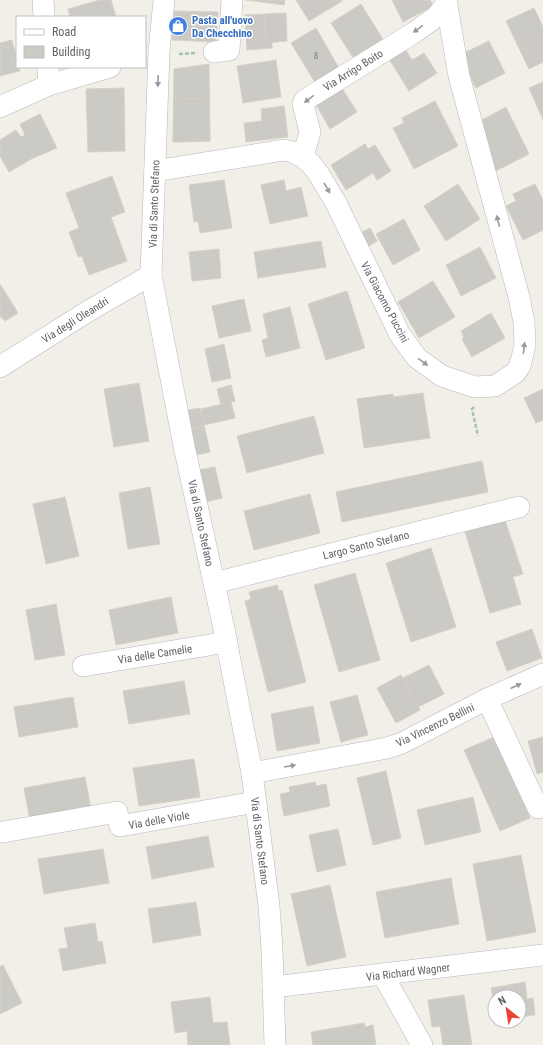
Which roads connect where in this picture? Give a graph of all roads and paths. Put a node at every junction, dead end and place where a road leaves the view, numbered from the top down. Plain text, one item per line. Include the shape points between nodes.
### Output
1 (43, 0) edge
2 (164, 0) edge
3 (232, 0) edge
4 (447, 2) edge
5 (44, 16) edge
6 (214, 52) dead end
7 (152, 54) edge
8 (103, 68) edge
9 (48, 76) edge
10 (0, 107) edge
11 (303, 157) junction
12 (155, 171) junction
13 (151, 275) junction
14 (0, 367) edge
15 (472, 409) dead end
16 (478, 436) dead end
17 (519, 506) dead end
18 (214, 584) junction
19 (226, 642) junction
20 (83, 666) dead end
21 (543, 674) edge
22 (487, 699) junction
23 (252, 773) junction
24 (255, 802) junction
25 (538, 808) dead end
26 (3, 832) dead end
27 (543, 955) edge
28 (383, 975) junction
29 (273, 987) junction
30 (275, 1045) edge
31 (422, 1045) edge

1 - 5 street
2 - 7 street, Via di Santo Stefano
3 - 6 street via 229,50
4 -> 11 street, Via Arrigo Boito via 437,16 415,32 305,100 303,104 310,132
11 -> 4 street, Via Giacomo Puccini via 318,173 336,203 400,335 417,358 442,376 475,388 495,386 515,373 520,366 525,345 524,322 459,76
7 -> 12 street, Via di Santo Stefano
8 - 9 street
9 - 10 street
11 - 12 street, Via Giacomo Puccini via 284,150
12 - 13 street, Via di Santo Stefano
13 - 14 street, Via degli Oleandri
13 - 18 street, Via di Santo Stefano
15 - 16 path
17 - 18 street, Largo Santo Stefano
18 - 19 street, Via di Santo Stefano
19 - 20 street, Via delle Camelie
19 - 23 street, Via di Santo Stefano
22 -> 21 street, Via Vincenzo Bellini
23 -> 22 street, Via Vincenzo Bellini via 387,748 402,743
22 - 25 street
23 - 24 street, Via di Santo Stefano
24 - 26 street, Via delle Viole via 120,826 117,812
24 - 29 street, Via di Santo Stefano via 269,906
27 - 28 street, Via Richard Wagner
28 - 29 street, Via Richard Wagner
28 - 31 street
29 - 30 street, Via di Santo Stefano

